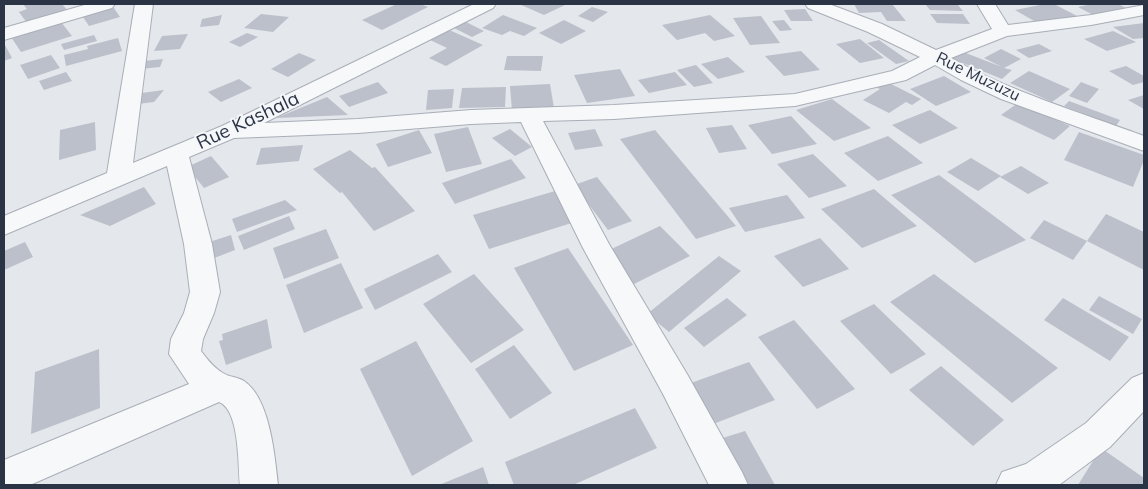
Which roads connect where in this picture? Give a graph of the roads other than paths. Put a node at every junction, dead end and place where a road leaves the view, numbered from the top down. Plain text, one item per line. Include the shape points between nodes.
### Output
1 (106, 4) edge
2 (144, 4) edge
3 (487, 4) edge
4 (814, 4) edge
5 (986, 4) edge
6 (1144, 10) edge
7 (1003, 31) junction
8 (4, 34) edge
9 (935, 57) junction
10 (529, 115) junction
11 (230, 131) junction
12 (1144, 144) edge
13 (176, 154) junction
14 (119, 176) junction
15 (4, 226) edge
16 (218, 387) junction
17 (1144, 388) edge
18 (4, 478) edge
19 (1027, 484) edge
20 (259, 485) edge
21 (729, 485) edge

1 - 8 street
2 - 14 street
3 - 11 street, Rue Kashala
4 - 9 street, Rue Muzuzu
5 - 7 street
6 - 7 street
7 - 9 street
9 - 10 street via 899,76 795,100
9 - 12 street, Rue Muzuzu via 1016,97
10 - 11 street
10 - 21 street via 597,248
11 - 13 street, Rue Kashala
13 - 14 street, Rue Kashala
13 - 16 street via 198,244 205,292 187,339 185,354 195,368
14 - 15 street, Rue Kashala
16 - 18 street
16 - 20 street via 232,391 244,404 253,433
17 - 19 street via 1098,435

